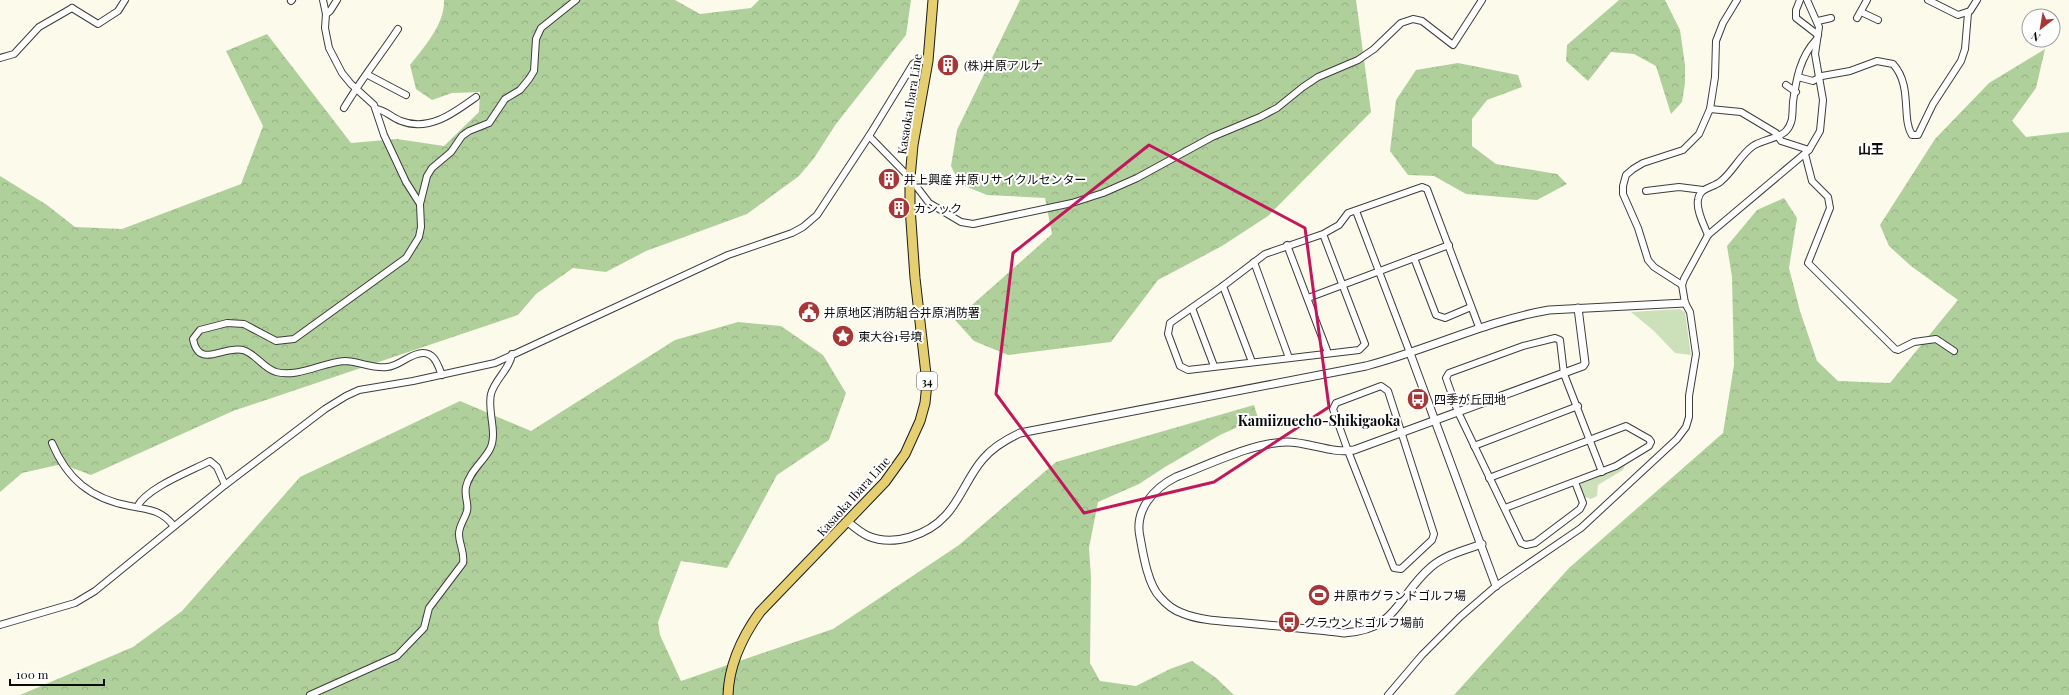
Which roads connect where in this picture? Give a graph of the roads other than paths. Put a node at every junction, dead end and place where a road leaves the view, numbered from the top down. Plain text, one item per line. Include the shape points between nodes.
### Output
1 (73, 0) edge
2 (126, 0) edge
3 (323, 0) edge
4 (337, 0) edge
5 (576, 0) edge
6 (933, 0) edge
7 (1482, 0) edge
8 (1737, 0) edge
9 (1800, 0) edge
10 (1807, 0) edge
11 (1867, 0) edge
12 (1928, 0) edge
13 (1977, 0) edge
14 (72, 8) junction
15 (1861, 12) junction
16 (1968, 13) junction
17 (326, 14) junction
18 (1831, 18) dead end
19 (1856, 18) dead end
20 (1878, 20) dead end
21 (1818, 21) junction
22 (398, 29) dead end
23 (1818, 37) junction
24 (0, 58) edge
25 (928, 61) junction
26 (368, 75) junction
27 (1798, 77) junction
28 (1818, 77) junction
29 (1786, 85) dead end
30 (356, 88) junction
31 (1796, 92) junction
32 (406, 95) dead end
33 (476, 97) dead end
34 (344, 108) dead end
35 (376, 109) junction
36 (1710, 109) junction
37 (869, 136) junction
38 (1777, 136) junction
39 (1807, 152) junction
40 (910, 178) junction
41 (1703, 190) junction
42 (1646, 191) dead end
43 (420, 204) junction
44 (1356, 212) junction
45 (1323, 234) junction
46 (1708, 235) junction
47 (1286, 245) junction
48 (1449, 245) junction
49 (1414, 258) junction
50 (1254, 262) junction
51 (1379, 271) junction
52 (1682, 285) junction
53 (1223, 286) junction
54 (1342, 286) junction
55 (1308, 298) junction
56 (1685, 302) junction
57 (1470, 307) junction
58 (1192, 308) junction
59 (1578, 308) junction
60 (1479, 327) junction
61 (1954, 351) dead end
62 (1328, 353) junction
63 (1410, 353) junction
64 (512, 354) junction
65 (1289, 358) junction
66 (1252, 362) junction
67 (1214, 366) junction
68 (1564, 374) junction
69 (442, 375) junction
70 (1578, 406) junction
71 (1458, 412) junction
72 (1434, 421) junction
73 (1402, 434) junction
74 (1591, 440) junction
75 (52, 443) dead end
76 (1474, 446) junction
77 (1348, 451) junction
78 (1602, 472) junction
79 (1489, 478) junction
80 (1575, 482) junction
81 (225, 485) junction
82 (137, 507) junction
83 (1505, 508) junction
84 (848, 522) junction
85 (173, 525) junction
86 (1482, 544) junction
87 (1496, 586) junction
88 (0, 625) edge
89 (310, 695) edge
90 (728, 695) edge
91 (1388, 695) edge

1 - 14 street
2 - 14 street via 111,17 98,24
3 - 17 street
4 - 17 street
5 - 43 street via 541,28 536,39 534,72 520,90 505,99 489,123 462,136 451,152 432,168 426,176
6 - 25 main road, Kasaoka Ibara Line / 34
7 - 40 street via 1453,45 1422,21 1413,19 1401,23 1374,49 1358,60 1318,77 1277,108 1212,137 1103,194 973,224 961,222 929,203
8 - 36 street via 1722,23 1716,41 1715,77
9 - 23 street via 1796,18
10 - 21 street
11 - 15 street
12 - 16 street via 1954,13
13 - 16 street
14 - 24 street via 39,27 14,54
15 - 19 street
15 - 20 street
16 - 28 street via 1965,49 1961,61 1933,104 1918,135 1912,134 1909,128 1903,82 1893,64 1876,61 1850,71
17 - 30 street via 325,28 330,48 342,73
18 - 21 street
21 - 23 street
22 - 26 street
23 - 27 street via 1802,61
23 - 28 street via 1814,54
25 - 37 street via 921,60 912,64
25 - 40 main road, Kasaoka Ibara Line / 34 via 913,145
26 - 30 street
26 - 32 street
27 - 28 street via 1813,80
27 - 31 street
28 - 39 street via 1823,100 1822,117 1818,138
29 - 31 street
30 - 34 street
30 - 35 street
31 - 38 street via 1792,120 1786,131
33 - 35 street via 456,111 430,123 402,122
35 - 43 street via 384,135 406,182
36 - 38 street via 1741,112 1757,120
36 - 52 street via 1691,144 1683,150 1643,163 1633,169 1626,175 1623,186 1623,194 1648,260 1654,267
37 - 40 street
37 - 64 street via 817,215 803,227 728,255
38 - 39 street via 1781,141
38 - 41 street via 1752,147 1721,182
39 - 46 street
39 - 61 street via 1812,181 1828,197 1830,208 1808,262 1895,349 1936,338
40 - 84 main road, Kasaoka Ibara Line / 34 via 915,278 927,383 925,403 913,440 895,471
41 - 42 street via 1679,187
41 - 46 street via 1697,202
43 - 69 street via 422,227 406,258 294,339 276,341 244,324 227,323 200,330 193,339 195,348 201,354 210,356 229,350 242,350 276,372 288,373 345,361 385,367 424,353 437,362
44 - 45 street via 1348,213 1339,225
44 - 48 street via 1422,186 1428,189
44 - 51 street
45 - 47 street
45 - 54 street
46 - 52 street
47 - 50 street
47 - 55 street
48 - 49 street
48 - 57 street
49 - 51 street
49 - 57 street via 1436,315 1445,318
50 - 53 street
50 - 65 street
51 - 54 street
51 - 63 street
52 - 56 street
53 - 58 street
53 - 66 street
54 - 55 street
54 - 62 street via 1365,344 1359,350
55 - 62 street
56 - 59 street
56 - 87 street via 1690,312 1696,354 1686,427 1677,439 1582,528
57 - 60 street
58 - 67 street
58 - 67 street via 1170,323 1170,340 1180,366 1188,370
59 - 60 street via 1527,314
59 - 68 street via 1585,363
60 - 63 street
62 - 65 street
63 - 72 street
63 - 84 street via 1366,366 1020,433 991,450 946,515 926,531 902,539 879,539 868,536
64 - 69 street via 494,363
64 - 89 street via 511,361 491,395 490,448 472,472 466,486 465,498 468,508 460,526 459,536 464,556 463,564 430,608 424,628 397,656
65 - 66 street
66 - 67 street
68 - 70 street
68 - 71 street
68 - 71 street via 1560,340 1555,338 1523,346 1449,373 1446,378
69 - 81 street via 359,390 346,396
70 - 74 street
70 - 76 street
71 - 72 street
71 - 76 street
72 - 73 street
72 - 86 street
73 - 77 street
73 - 77 street via 1388,391 1381,386 1336,403 1333,409
73 - 77 street via 1434,534 1432,540 1401,569 1394,568
74 - 78 street
74 - 78 street via 1626,426 1651,442 1625,462
74 - 79 street
75 - 82 street via 62,465 84,488 116,502
76 - 79 street
77 - 86 street via 1289,442 1276,443 1255,448 1164,483 1146,502 1139,534 1156,592 1173,609 1194,617 1344,633 1357,632 1375,627 1393,613 1424,574 1437,562
78 - 80 street
79 - 83 street
80 - 83 street
80 - 83 street via 1583,503 1580,509 1535,543 1526,545 1521,542
81 - 82 street via 217,467 210,461 151,492
81 - 85 street
82 - 85 street via 160,513
84 - 90 main road, Kasaoka Ibara Line / 34 via 760,612 734,659
85 - 88 street via 94,591 75,603
86 - 87 street
87 - 91 street via 1460,617

